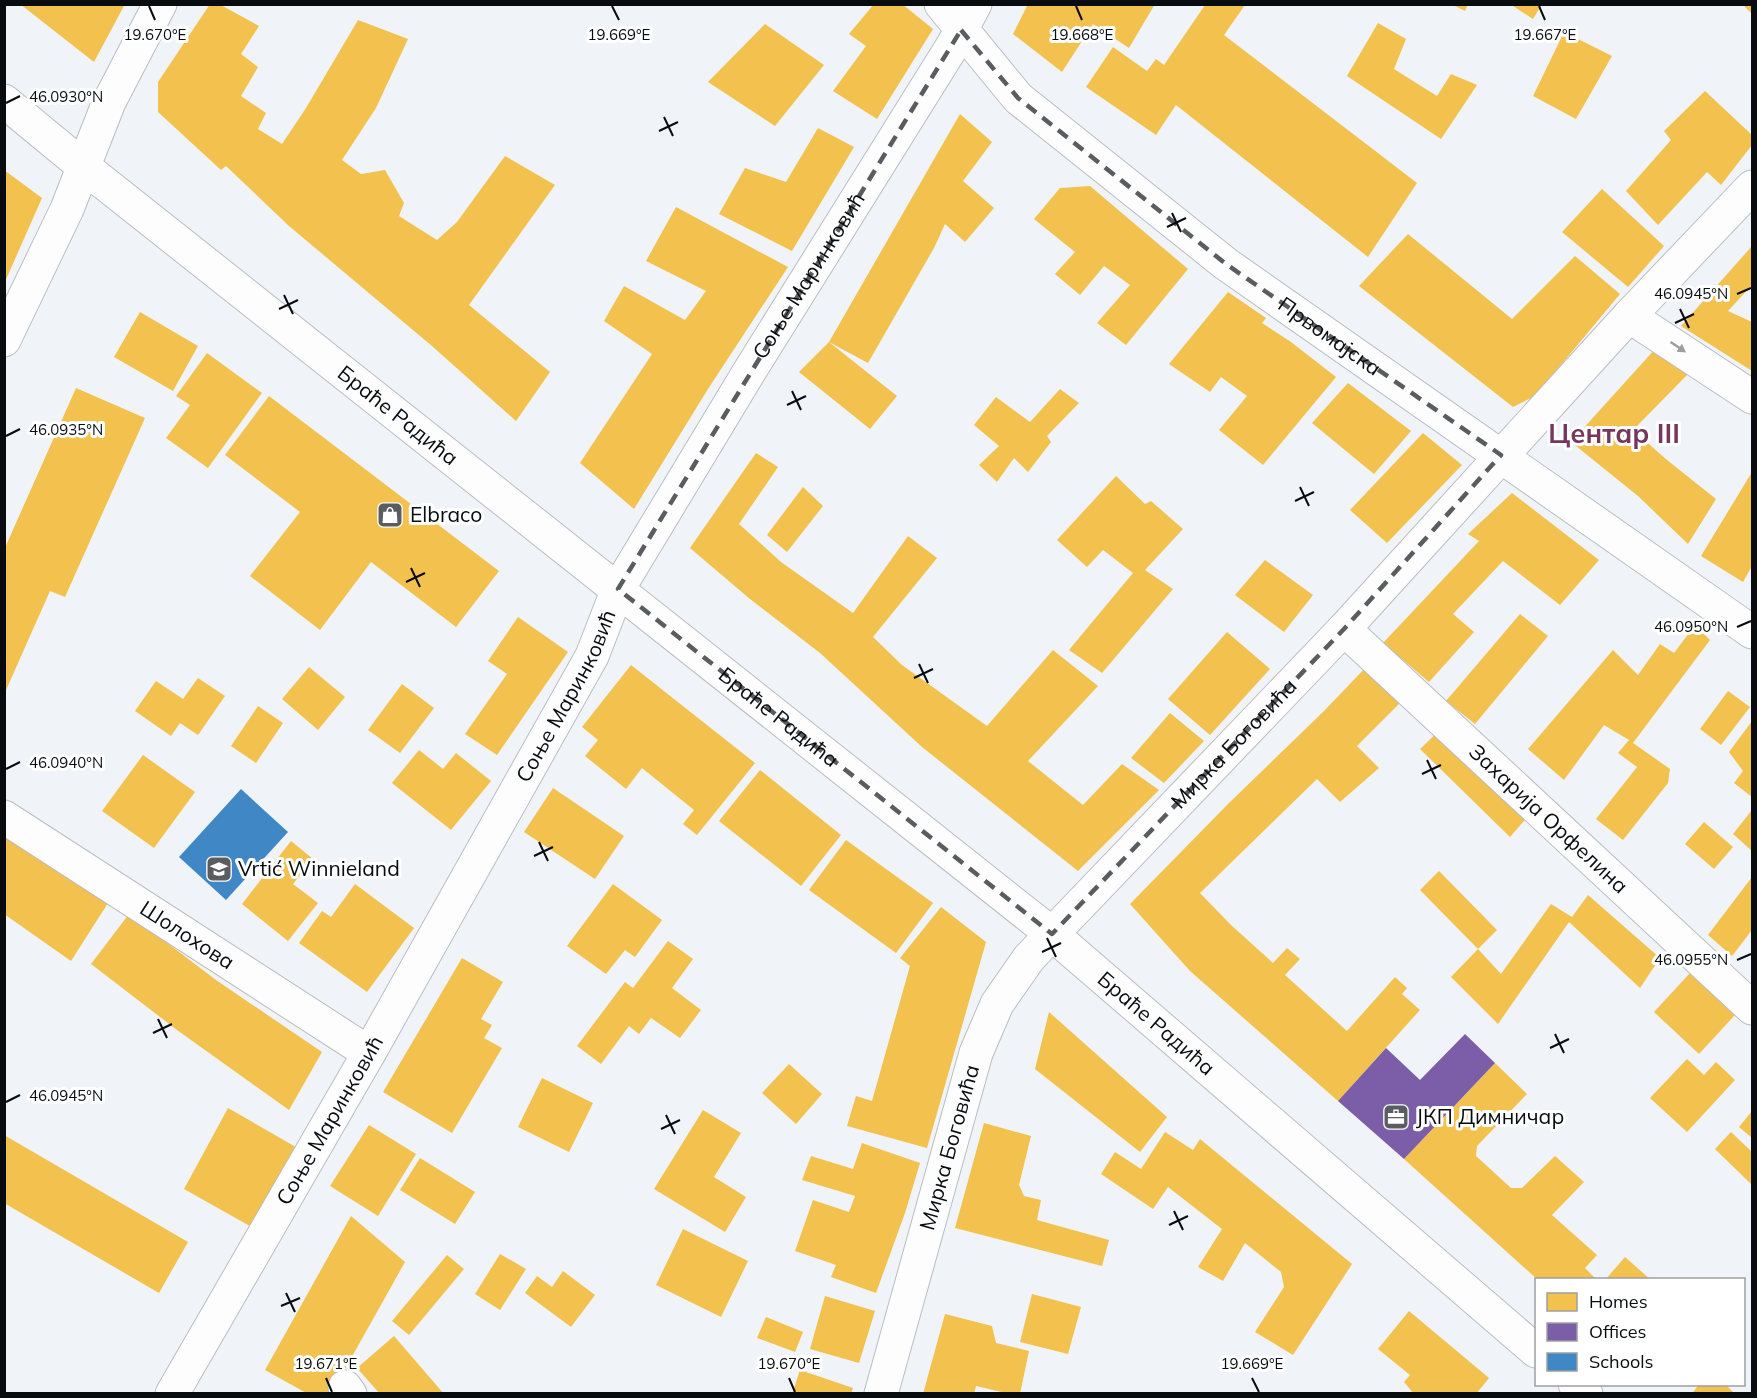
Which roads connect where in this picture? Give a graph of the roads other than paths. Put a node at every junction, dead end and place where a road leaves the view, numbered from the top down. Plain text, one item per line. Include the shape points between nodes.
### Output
1 (160, 4) edge
2 (941, 4) edge
3 (968, 17) edge
4 (4, 102) edge
5 (84, 167) junction
6 (1752, 187) edge
7 (1629, 316) junction
8 (4, 340) edge
9 (1752, 396) edge
10 (1500, 455) junction
11 (618, 589) junction
12 (1344, 629) junction
13 (1752, 632) edge
14 (4, 817) edge
15 (1052, 934) junction
16 (1752, 1008) edge
17 (369, 1053) junction
18 (1535, 1350) edge
19 (172, 1394) edge
20 (881, 1394) edge

1 - 5 street via 110,102
2 - 3 street, Првомајска
3 - 10 street, Првомајска via 1018,99 1208,249
3 - 11 street, Соње Маринковић
4 - 5 street, Браће Радића
5 - 8 street
5 - 11 street, Браће Радића
6 - 7 street, Мирка Боговића
7 -> 9 street
7 - 10 street, Мирка Боговића
10 - 12 street, Мирка Боговића
10 - 13 street, Првомајска
11 - 15 street, Браће Радића
11 - 17 street, Соње Маринковић via 592,656
12 - 15 street, Мирка Боговића
12 - 16 street, Захарија Орфелина
14 - 17 street, Шолохова
15 - 18 street, Браће Радића
15 - 20 street, Мирка Боговића via 1029,958 997,1004 975,1053
17 - 19 street, Соње Маринковић

